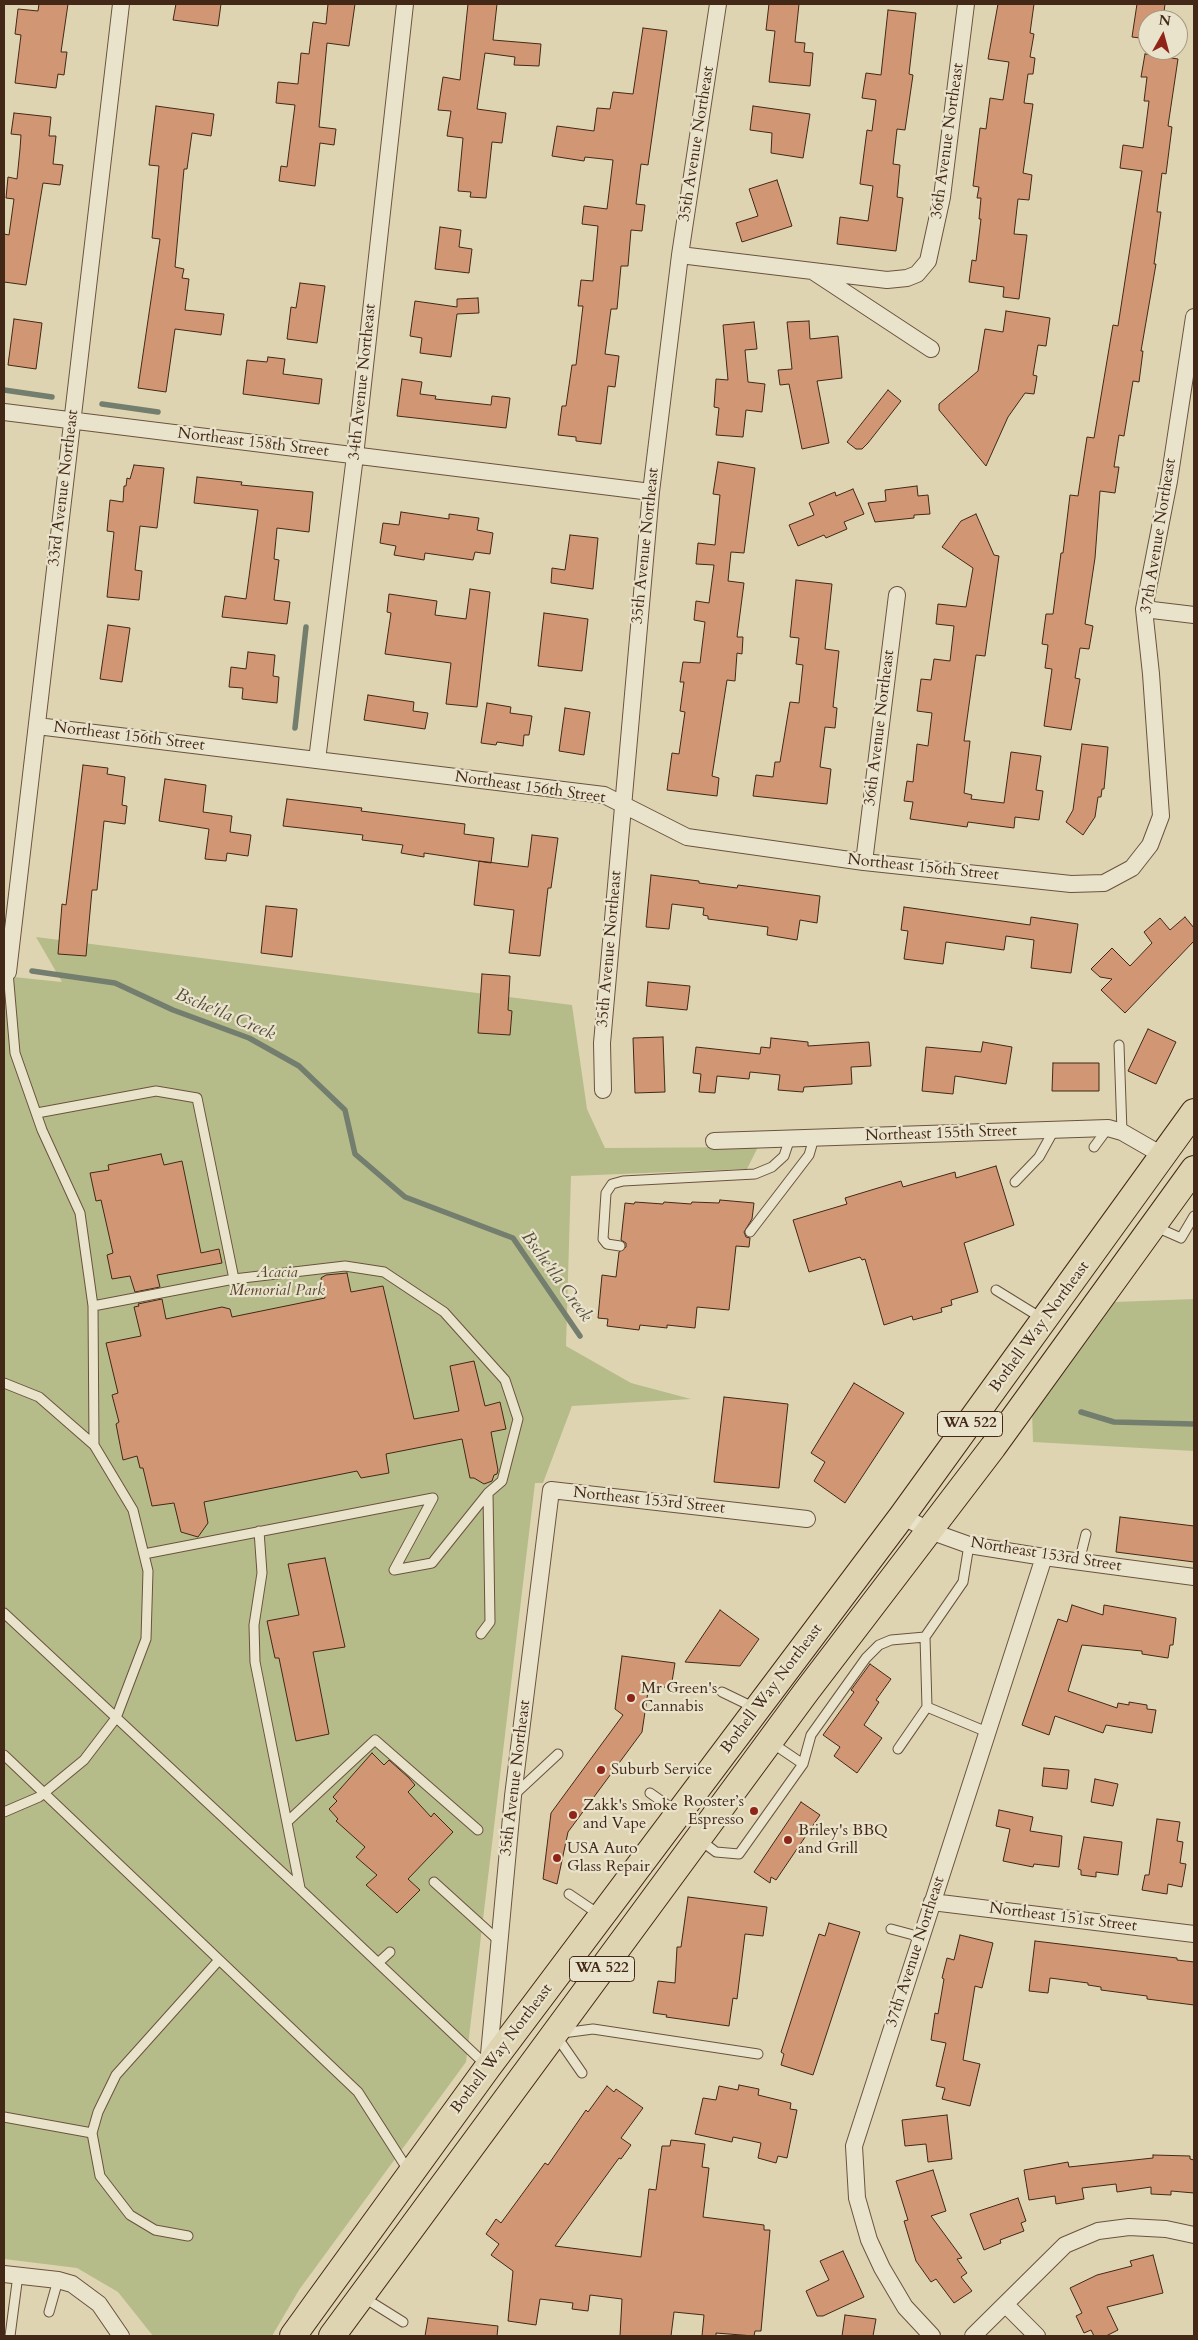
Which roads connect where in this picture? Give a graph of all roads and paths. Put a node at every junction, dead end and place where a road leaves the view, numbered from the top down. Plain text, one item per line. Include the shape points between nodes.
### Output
1 (122, 4) edge
2 (405, 4) edge
3 (718, 4) edge
4 (966, 4) edge
5 (680, 254) junction
6 (810, 270) junction
7 (1194, 317) edge
8 (931, 349) dead end
9 (4, 412) edge
10 (72, 421) junction
11 (355, 456) junction
12 (651, 492) junction
13 (897, 595) dead end
14 (1144, 609) junction
15 (1194, 615) edge
16 (37, 726) junction
17 (318, 760) junction
18 (622, 804) junction
19 (864, 862) junction
20 (1132, 868) joint
21 (6, 972) edge
22 (1120, 1045) dead end
23 (603, 1090) dead end
24 (1194, 1112) edge
25 (37, 1114) junction
26 (1054, 1130) junction
27 (1115, 1130) junction
28 (790, 1138) junction
29 (814, 1138) junction
30 (714, 1141) dead end
31 (1094, 1147) dead end
32 (1162, 1155) junction
33 (1194, 1169) edge
34 (1015, 1182) dead end
35 (1194, 1216) edge
36 (1153, 1226) junction
37 (750, 1232) dead end
38 (620, 1246) dead end
39 (234, 1279) junction
40 (996, 1290) dead end
41 (93, 1306) junction
42 (1045, 1320) junction
43 (4, 1383) edge
44 (94, 1445) junction
45 (550, 1490) joint
46 (488, 1493) junction
47 (902, 1516) junction
48 (807, 1519) dead end
49 (930, 1530) junction
50 (259, 1531) junction
51 (1086, 1534) dead end
52 (969, 1545) junction
53 (144, 1554) junction
54 (1044, 1558) junction
55 (1079, 1562) junction
56 (1194, 1577) edge
57 (4, 1612) edge
58 (481, 1634) dead end
59 (925, 1638) junction
60 (722, 1692) dead end
61 (927, 1707) junction
62 (757, 1709) junction
63 (116, 1718) junction
64 (987, 1732) junction
65 (770, 1741) junction
66 (898, 1749) dead end
67 (558, 1754) dead end
68 (4, 1755) edge
69 (803, 1764) junction
70 (44, 1793) junction
71 (650, 1793) dead end
72 (513, 1796) junction
73 (4, 1812) edge
74 (679, 1813) junction
75 (287, 1822) junction
76 (478, 1830) dead end
77 (698, 1839) junction
78 (434, 1882) dead end
79 (300, 1889) junction
80 (569, 1894) dead end
81 (932, 1902) junction
82 (602, 1916) junction
83 (891, 1929) dead end
84 (1194, 1934) edge
85 (921, 1937) junction
86 (498, 1940) junction
87 (390, 1952) dead end
88 (219, 1960) junction
89 (378, 1963) junction
90 (554, 2034) junction
91 (758, 2054) dead end
92 (488, 2067) junction
93 (582, 2073) dead end
94 (4, 2117) edge
95 (92, 2133) junction
96 (410, 2174) junction
97 (1194, 2235) edge
98 (188, 2236) dead end
99 (398, 2245) junction
100 (11, 2275) edge
101 (58, 2280) junction
102 (361, 2295) junction
103 (1006, 2305) junction
104 (49, 2312) dead end
105 (403, 2322) dead end
106 (10, 2336) edge
107 (121, 2336) edge
108 (293, 2336) edge
109 (332, 2336) edge
110 (932, 2336) edge
111 (973, 2336) edge
112 (1037, 2336) edge

1 - 10 street, 33rd Avenue Northeast
2 - 11 street, 34th Avenue Northeast
3 - 5 street, 35th Avenue Northeast
4 - 6 street, 36th Avenue Northeast via 942,197 928,260 917,274 887,280
5 - 6 street
5 - 12 street, 35th Avenue Northeast
6 - 8 street
7 - 14 street, 37th Avenue Northeast via 1169,481
9 - 10 street, Northeast 158th Street
10 - 11 street, Northeast 158th Street
10 - 16 street, 33rd Avenue Northeast
11 - 12 street, Northeast 158th Street
11 - 17 street, 34th Avenue Northeast
12 - 18 street, 35th Avenue Northeast
13 - 19 street, 36th Avenue Northeast
14 - 15 street
14 - 20 street, 37th Avenue Northeast via 1161,816 1150,845
16 - 17 street, Northeast 156th Street
16 - 21 street, 33rd Avenue Northeast
17 - 18 street, Northeast 156th Street via 604,795
18 - 19 street, Northeast 156th Street via 687,837
18 - 23 street, 35th Avenue Northeast via 602,1043
19 - 20 street, Northeast 156th Street via 1071,884 1104,883
21 - 25 lane via 15,1053
22 - 27 lane
24 - 32 main road, Bothell Way Northeast / WA 522
25 - 39 lane via 156,1091 197,1098
25 - 41 lane via 80,1213
26 - 27 street, Northeast 155th Street
26 - 29 street, Northeast 155th Street
26 - 34 lane via 1039,1157
27 - 31 lane
27 - 32 street
28 - 29 street, Northeast 155th Street
28 - 30 street, Northeast 155th Street
28 - 38 lane via 784,1156 772,1167 755,1174 612,1184 606,1193 603,1238 607,1244
29 - 37 lane via 809,1155
32 - 42 main road, Bothell Way Northeast / WA 522
33 - 36 main road, Bothell Way Northeast / WA 522
35 - 36 lane via 1181,1238
36 - 49 main road, Bothell Way Northeast / WA 522
39 - 41 lane
39 - 46 lane via 345,1266 384,1272 444,1312 505,1380 518,1419 502,1481
40 - 42 lane
41 - 44 lane
42 - 47 main road, Bothell Way Northeast / WA 522
43 - 44 lane via 39,1397
44 - 53 lane via 133,1510
45 - 48 street, Northeast 153rd Street
45 - 72 street, 35th Avenue Northeast
46 - 50 lane via 432,1563 394,1570 433,1498
46 - 58 lane via 490,1622
47 - 49 street, Northeast 153rd Street
47 - 62 main road, Bothell Way Northeast / WA 522
49 - 52 street, Northeast 153rd Street
49 - 65 main road, Bothell Way Northeast / WA 522
50 - 53 lane
50 - 75 lane via 262,1573 254,1625 254,1662
51 - 55 lane
52 - 54 street, Northeast 153rd Street
52 - 59 lane via 963,1582
53 - 63 lane via 148,1571 146,1639
54 - 55 street, Northeast 153rd Street
54 - 64 street, 37th Avenue Northeast
55 - 56 street, Northeast 153rd Street
57 - 63 lane
59 - 61 lane
59 - 69 lane via 891,1640 879,1645 866,1658 811,1735
60 - 62 lane
61 - 64 lane
61 - 66 lane
62 - 74 main road, Bothell Way Northeast / WA 522
63 - 70 lane via 84,1760
63 - 79 lane
64 - 81 street, 37th Avenue Northeast
65 - 69 lane
65 - 77 main road, Bothell Way Northeast / WA 522
67 - 72 lane
68 - 70 lane
69 - 77 lane via 739,1854 716,1852
70 - 73 lane
70 - 88 lane
71 - 74 lane
72 - 86 street, 35th Avenue Northeast
74 - 82 main road, Bothell Way Northeast / WA 522
75 - 76 lane via 375,1740
75 - 79 lane
77 - 90 main road, Bothell Way Northeast / WA 522
78 - 86 lane
79 - 89 lane
80 - 82 lane
81 - 84 street, Northeast 151st Street
81 - 85 street, 37th Avenue Northeast
82 - 90 main road via 614,1928 551,2014
82 - 92 main road, Bothell Way Northeast / WA 522
83 - 85 lane
85 - 110 street, 37th Avenue Northeast via 854,2146 857,2198 869,2240 904,2307
86 - 92 street, 35th Avenue Northeast
87 - 89 lane
88 - 95 lane via 116,2075
88 - 96 lane via 358,2092
89 - 92 lane
90 - 91 lane via 592,2029
90 - 93 lane
90 - 99 main road, Bothell Way Northeast / WA 522
92 - 96 main road, Bothell Way Northeast / WA 522
92 - 99 main road via 499,2086 391,2230
94 - 95 lane
95 - 98 lane via 100,2176 130,2214 155,2230
96 - 108 main road, Bothell Way Northeast / WA 522
97 - 103 street via 1166,2229 1129,2227 1098,2231 1065,2245
99 - 102 main road, Bothell Way Northeast / WA 522
100 - 101 street
100 - 106 lane
101 - 104 lane
101 - 107 street via 72,2284 99,2304
102 - 105 lane
102 - 109 main road, Bothell Way Northeast / WA 522
103 - 111 street
103 - 112 street

